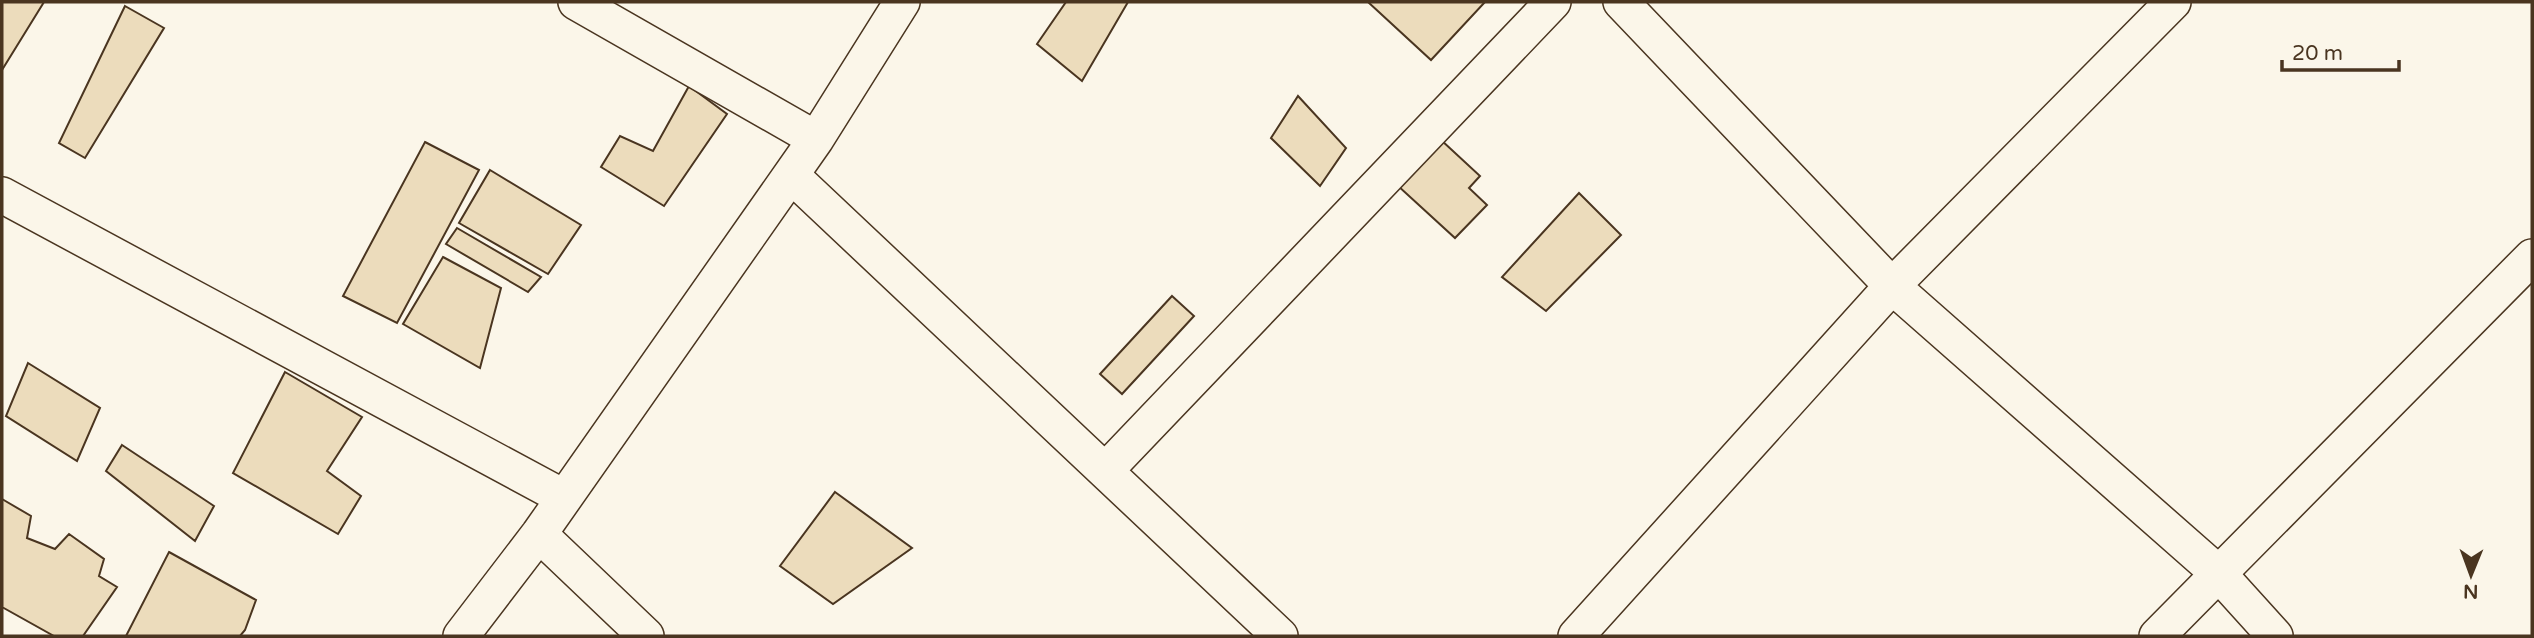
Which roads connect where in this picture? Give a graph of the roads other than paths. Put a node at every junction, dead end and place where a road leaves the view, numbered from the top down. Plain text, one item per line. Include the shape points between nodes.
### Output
1 (576, 2) edge
2 (902, 2) edge
3 (1553, 2) edge
4 (1621, 2) edge
5 (2173, 2) edge
6 (816, 139) junction
7 (791, 175) junction
8 (2, 195) edge
9 (2532, 257) edge
10 (1892, 286) junction
11 (1105, 471) junction
12 (563, 497) junction
13 (539, 534) junction
14 (2218, 573) junction
15 (461, 636) edge
16 (646, 636) edge
17 (1280, 636) edge
18 (1576, 636) edge
19 (2157, 636) edge
20 (2276, 636) edge

1 - 6 street
2 - 6 street
3 - 11 street
4 - 10 street
5 - 10 street
6 - 7 street
7 - 11 street
7 - 12 street
8 - 12 street
9 - 14 street
10 - 14 street
10 - 18 street
11 - 17 street
12 - 13 street
13 - 15 street
13 - 16 street
14 - 19 street
14 - 20 street

